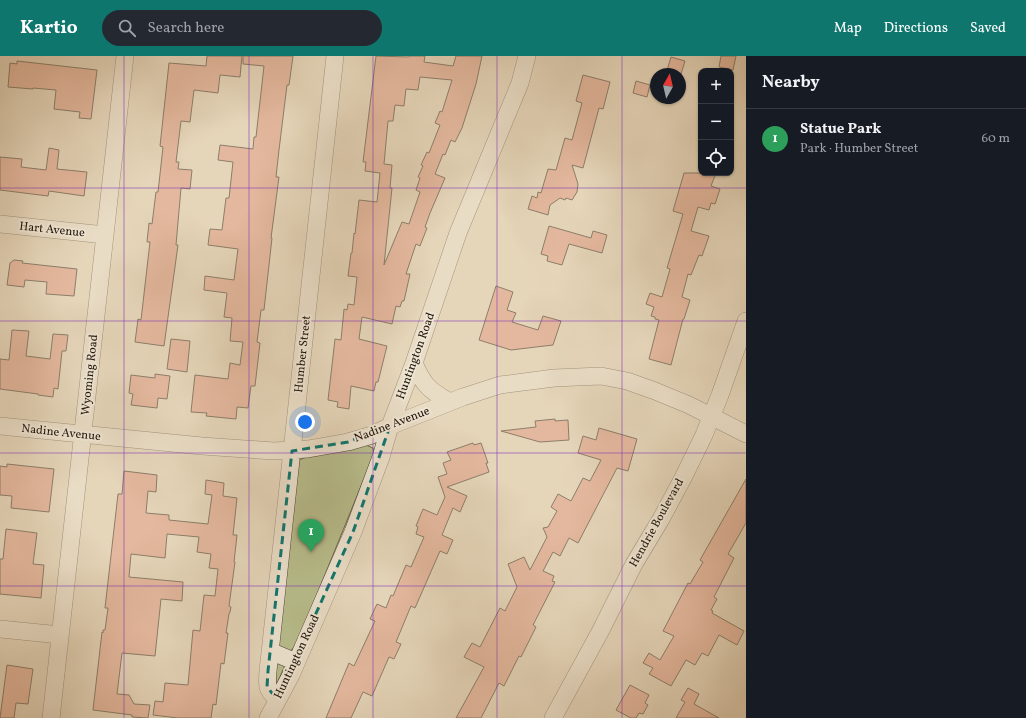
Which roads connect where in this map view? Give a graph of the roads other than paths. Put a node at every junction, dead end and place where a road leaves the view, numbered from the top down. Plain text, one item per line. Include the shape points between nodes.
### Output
1 (124, 56) edge
2 (335, 56) edge
3 (527, 56) edge
4 (0, 224) edge
5 (105, 235) junction
6 (746, 321) edge
7 (414, 363) junction
8 (450, 402) junction
9 (712, 416) junction
10 (0, 426) edge
11 (390, 426) junction
12 (746, 434) edge
13 (83, 436) junction
14 (292, 450) junction
15 (0, 629) edge
16 (60, 635) junction
17 (270, 651) junction
18 (296, 662) junction
19 (278, 699) junction
20 (51, 718) edge
21 (268, 718) edge
22 (553, 718) edge

1 - 5 street, Wyoming Road
2 - 14 street, Humber Street
3 - 7 street, Huntington Road via 520,83 458,233
4 - 5 street, Hart Avenue
5 - 13 street, Wyoming Road
6 - 9 street, Hendrie Boulevard
7 - 8 street via 419,376 433,393
7 - 11 street, Huntington Road
8 - 9 street, Nadine Avenue via 500,386 554,378 601,376 627,381 655,391
8 - 11 street, Nadine Avenue
9 - 12 street, Nadine Avenue
9 - 22 street, Hendrie Boulevard via 683,478 631,569
10 - 13 street, Nadine Avenue
11 - 14 street, Nadine Avenue via 372,435 348,442
11 - 18 street, Huntington Road via 353,532
13 - 14 street, Nadine Avenue via 274,451
13 - 16 street, Wyoming Road
14 - 17 street, Humber Street
15 - 16 street
16 - 20 street, Wyoming Road
17 - 18 street
17 - 19 street, Humber Street via 267,687
18 - 19 street, Huntington Road
19 - 21 street, Huntington Road

